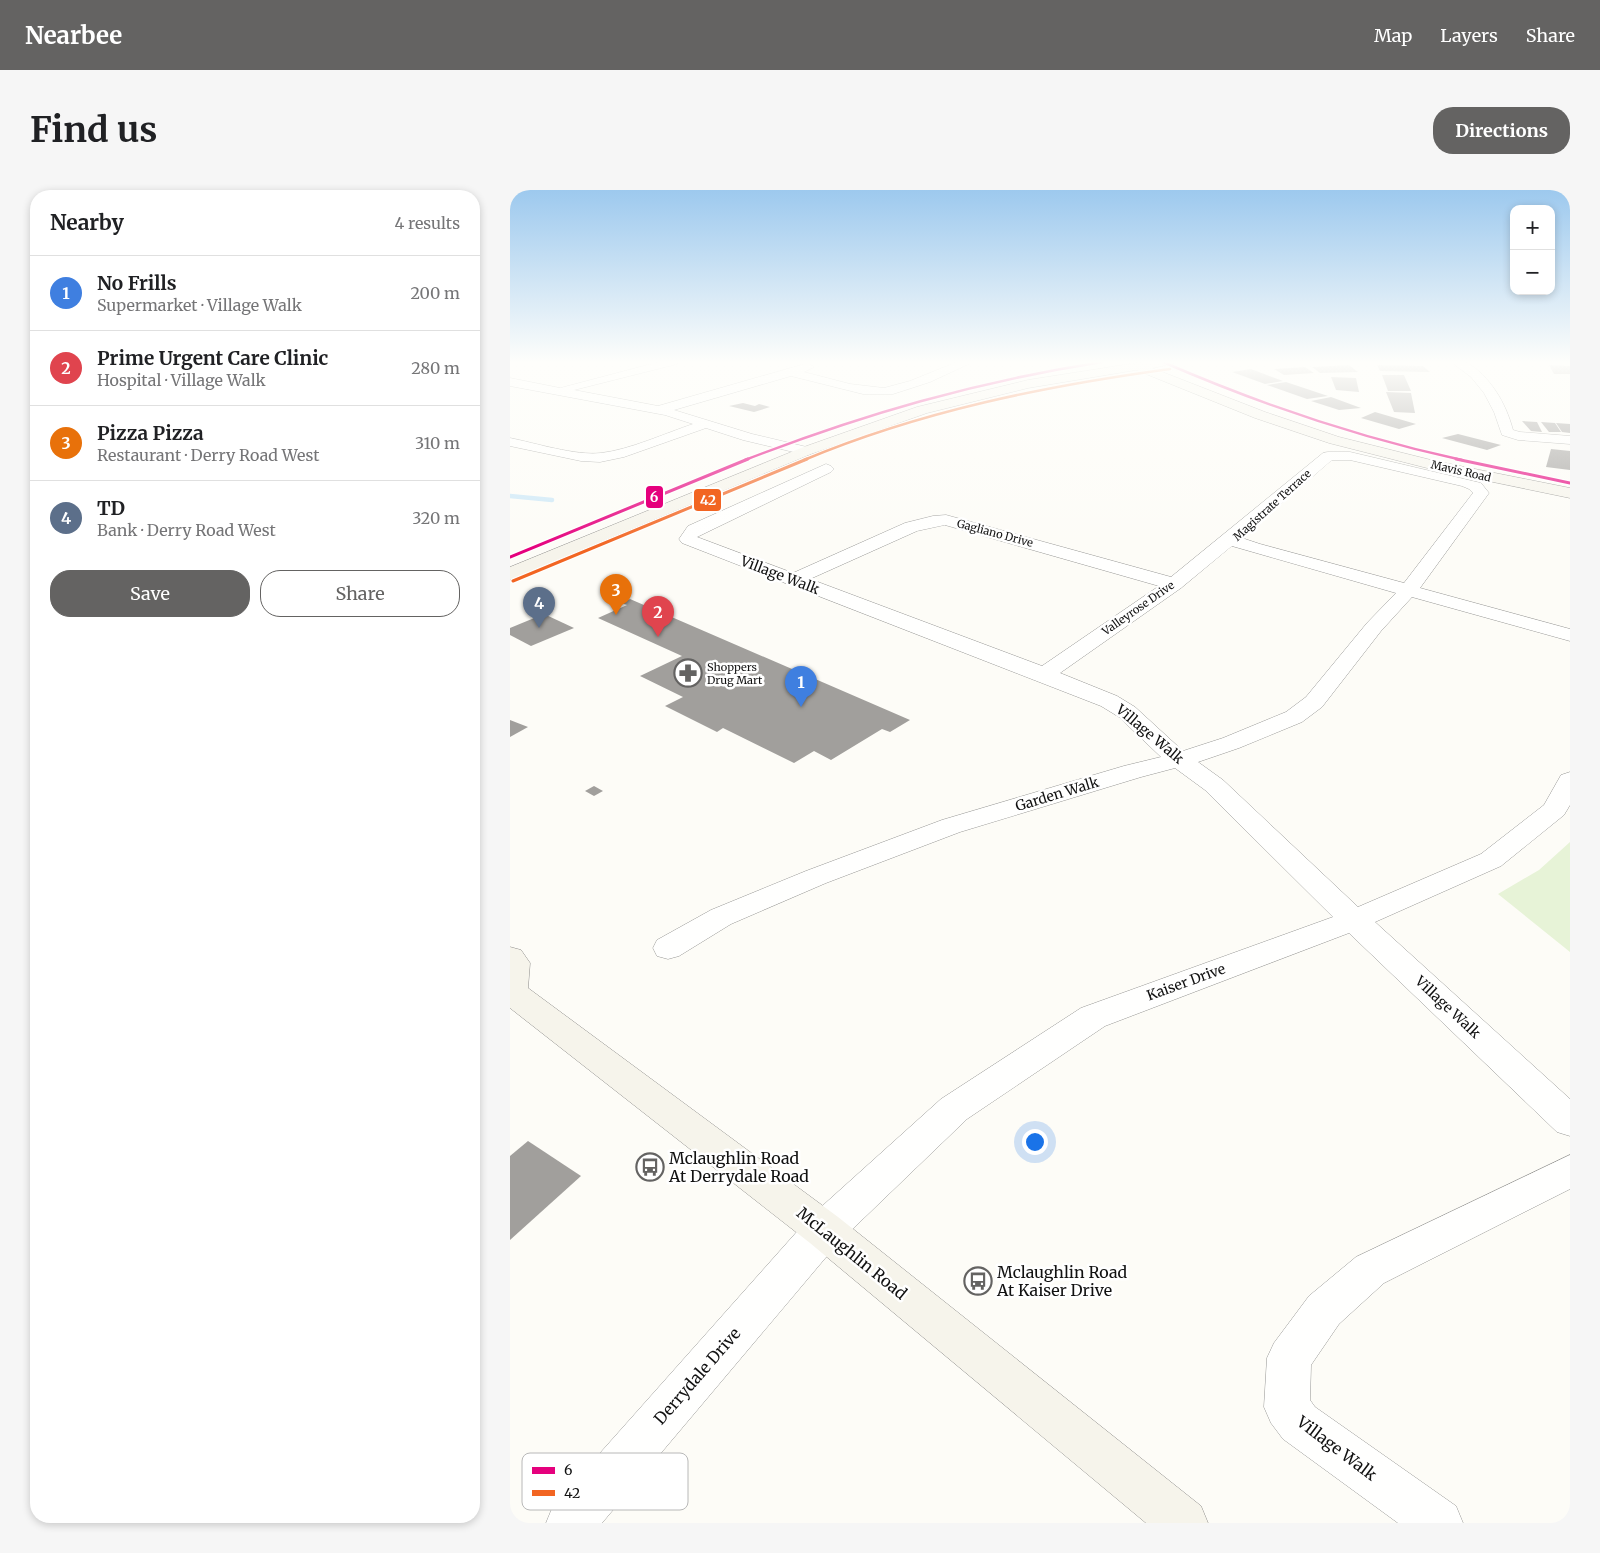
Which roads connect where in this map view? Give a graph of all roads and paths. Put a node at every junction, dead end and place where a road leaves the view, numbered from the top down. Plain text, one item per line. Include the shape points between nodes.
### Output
1 (706, 424) joint
2 (846, 424) edge
3 (880, 424) edge
4 (1287, 424) edge
5 (1322, 424) edge
6 (1504, 424) edge
7 (1570, 440) edge
8 (510, 442) edge
9 (786, 446) junction
10 (806, 451) junction
11 (826, 469) dead end
12 (1570, 483) edge
13 (1570, 493) edge
14 (1230, 540) junction
15 (543, 544) junction
16 (510, 557) edge
17 (536, 563) junction
18 (510, 574) edge
19 (792, 580) junction
20 (1174, 584) junction
21 (1408, 591) junction
22 (1570, 635) edge
23 (1045, 676) junction
24 (1179, 760) junction
25 (1570, 780) edge
26 (1354, 920) junction
27 (668, 948) dead end
28 (510, 958) edge
29 (511, 992) edge
30 (1570, 1121) edge
31 (1570, 1171) edge
32 (824, 1230) junction
33 (631, 1453) edge
34 (581, 1510) edge
35 (570, 1523) edge
36 (1184, 1523) edge
37 (1439, 1523) edge

1 - 8 street via 600,458
1 - 9 street
2 - 9 main road
3 - 10 main road
4 - 13 main road, Mavis Road via 1448,469
5 - 12 main road, Mavis Road via 1393,444
6 - 7 street via 1507,432
9 - 10 street
9 - 15 main road
10 - 17 main road
11 - 19 street, Village Walk via 689,534 688,539
14 - 20 street, Valleyrose Drive
14 - 21 street, Magistrate Terrace
14 - 21 street, Magistrate Terrace via 1328,456 1350,456 1475,486 1481,492
15 - 16 main road
15 - 17 main road via 530,559
17 - 18 main road
19 - 20 street, Gagliano Drive via 911,527 946,520
19 - 23 street, Village Walk
20 - 23 street, Valleyrose Drive
21 - 22 street, Magistrate Terrace
21 - 24 street, Garden Walk via 1374,627 1314,702 1294,717
23 - 24 street, Village Walk via 1109,700 1127,712
24 - 26 street, Village Walk via 1214,785
24 - 27 street, Garden Walk via 951,826 721,917
25 - 26 street, Kaiser Drive via 1555,809 1491,860
26 - 30 street, Village Walk
26 - 32 street, Kaiser Drive via 1093,1017 954,1109
28 - 29 main road, McLaughlin Road via 515,962
29 - 32 main road, McLaughlin Road
31 - 37 street, Village Walk via 1370,1270 1324,1310 1289,1358 1287,1407 1299,1423
32 - 33 street, Derrydale Drive
32 - 36 main road, McLaughlin Road
34 - 35 street, Derrydale Drive

